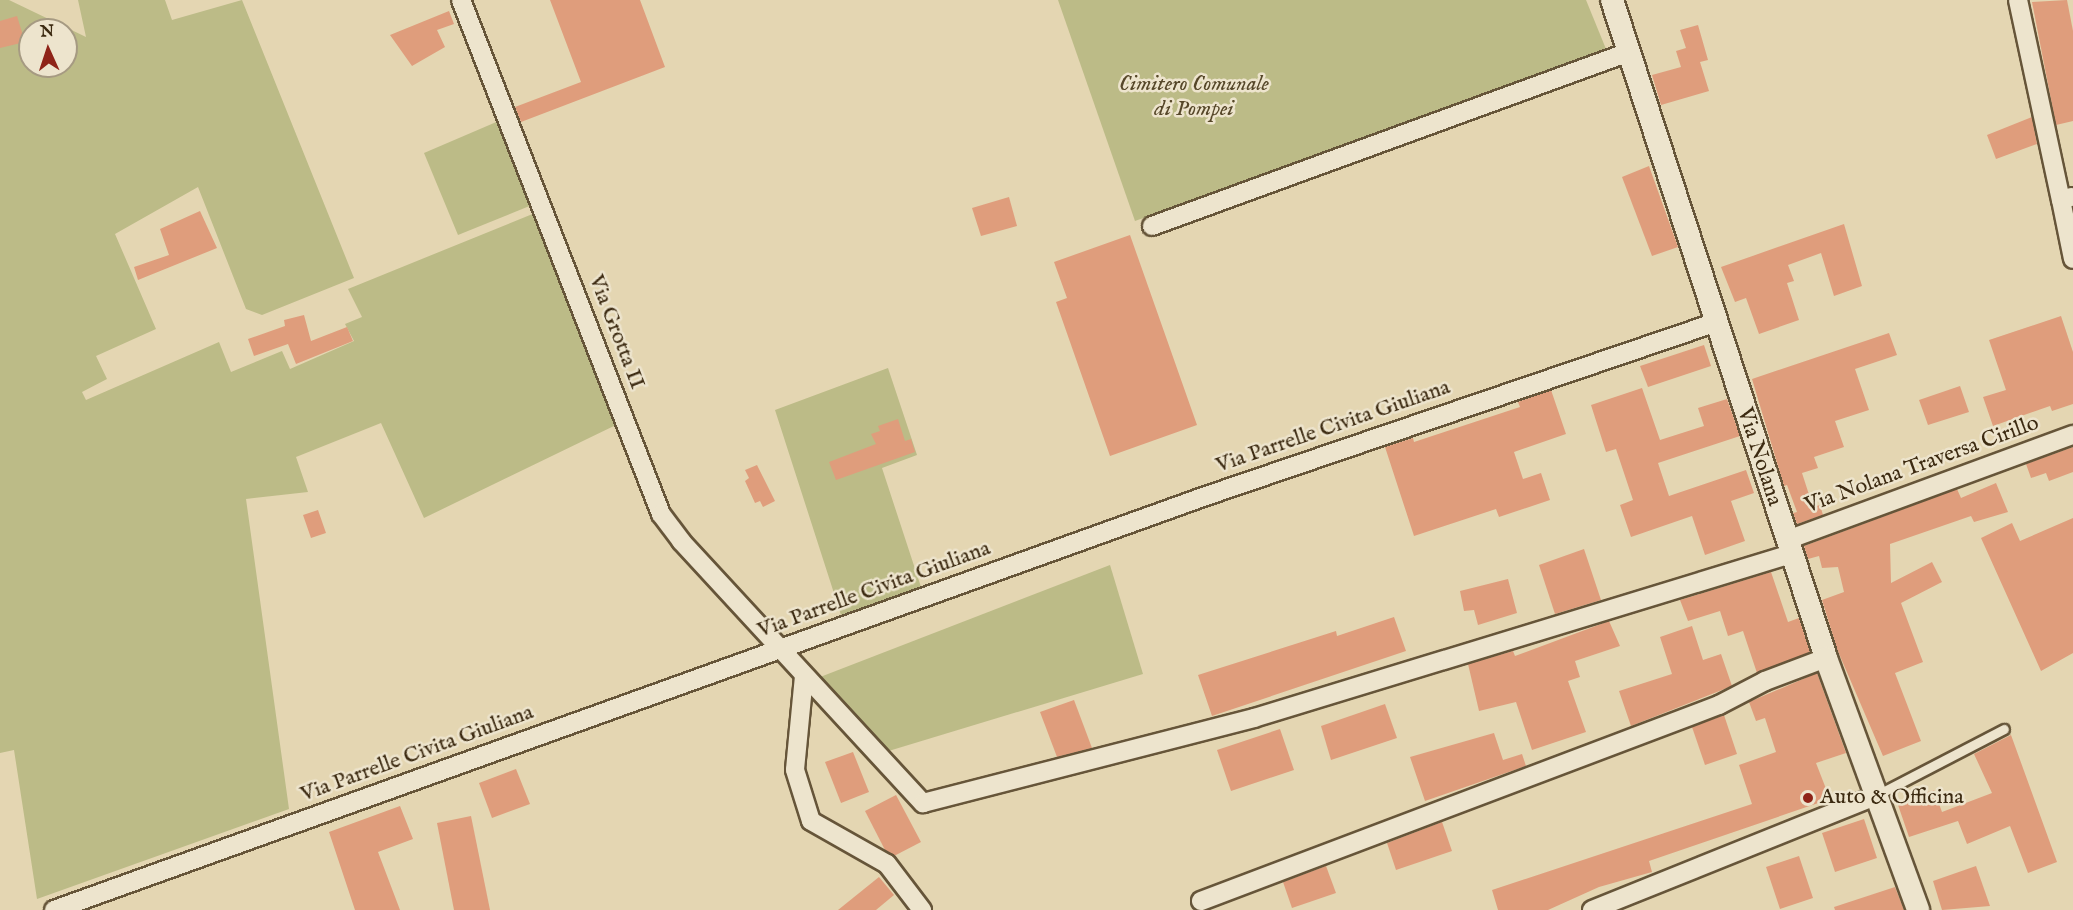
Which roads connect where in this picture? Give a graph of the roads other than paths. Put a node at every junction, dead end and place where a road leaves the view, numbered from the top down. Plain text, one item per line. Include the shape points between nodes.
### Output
1 (462, 0) edge
2 (1612, 0) edge
3 (2018, 0) edge
4 (1629, 52) junction
5 (2067, 198) edge
6 (1152, 226) dead end
7 (2073, 259) edge
8 (1714, 323) junction
9 (2073, 435) edge
10 (1789, 547) junction
11 (780, 649) junction
12 (1826, 658) junction
13 (804, 676) junction
14 (2004, 729) dead end
15 (1875, 796) junction
16 (1201, 900) dead end
17 (54, 910) edge
18 (921, 910) edge
19 (1592, 910) edge
20 (1918, 910) edge

1 - 11 street, Via Grotta II via 661,514
2 - 4 street, Via Nolana
3 - 5 street
4 - 6 street
4 - 8 street, Via Nolana
5 - 7 street
8 - 10 street, Via Nolana
8 - 11 street, Via Parrelle Civita Giuliana via 1200,498
9 - 10 street, Via Nolana Traversa Cirillo
10 - 12 street, Via Nolana
10 - 13 street, Via Nolana Traversa Cirillo via 1254,718 923,803
11 - 13 street, Via Grotta II
11 - 17 street, Via Parrelle Civita Giuliana
12 - 15 street, Via Nolana
12 - 16 street via 1765,681 1719,705
13 - 18 street via 795,770 812,821 887,864
14 - 15 lane
15 - 19 street
15 - 20 street, Via Nolana

